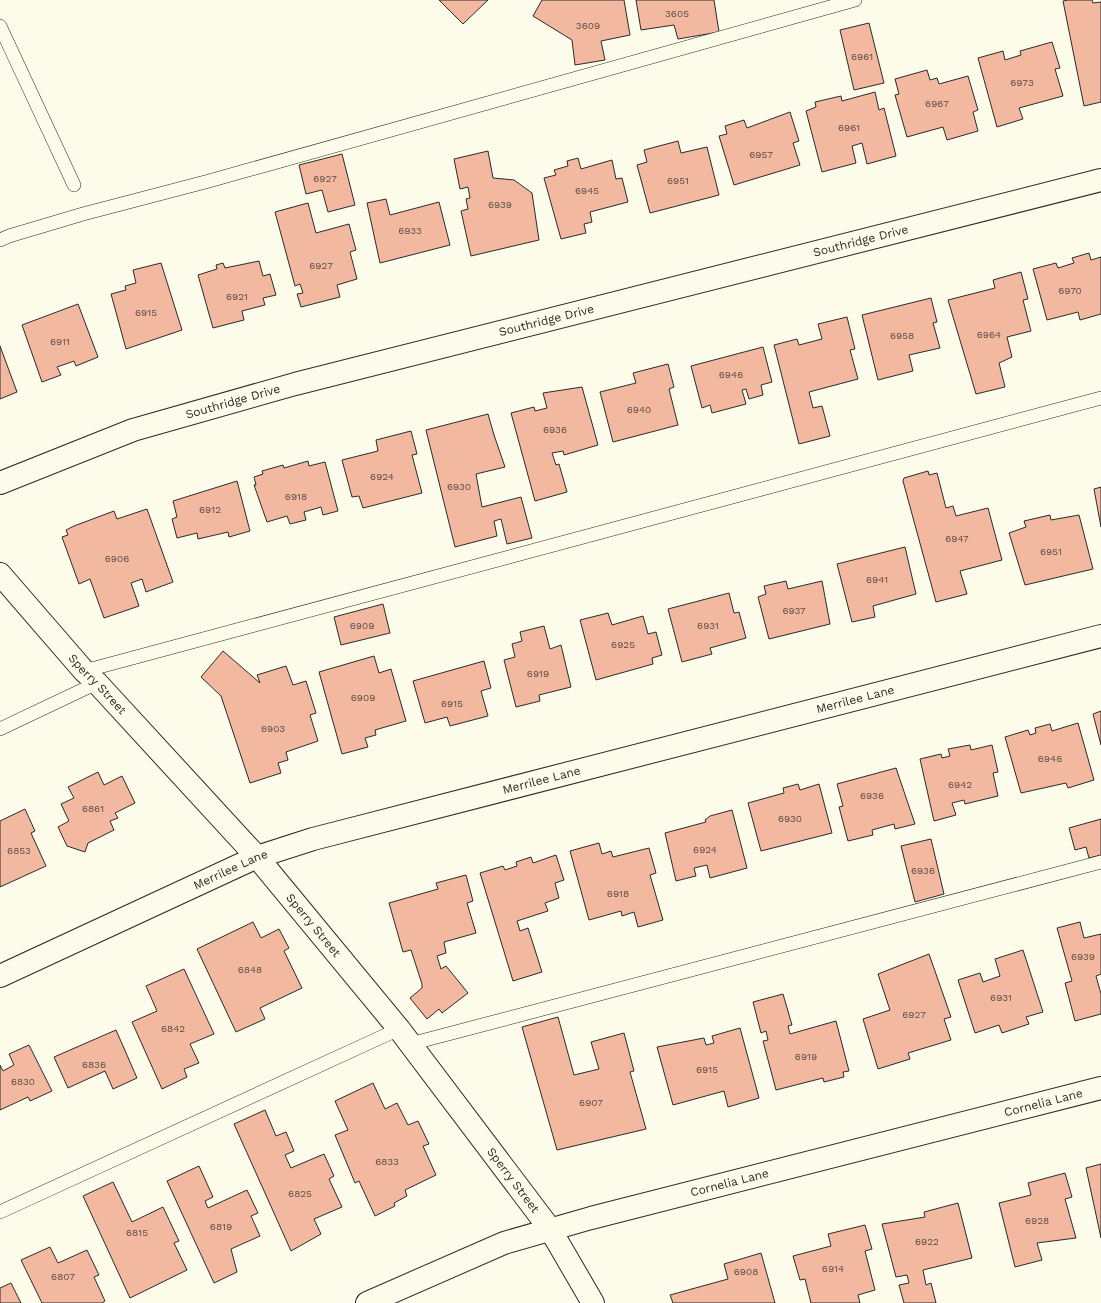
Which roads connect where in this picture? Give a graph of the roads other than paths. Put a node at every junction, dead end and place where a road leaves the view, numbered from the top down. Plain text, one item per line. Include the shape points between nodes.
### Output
1 (855, 0) edge
2 (0, 26) edge
3 (1101, 180) edge
4 (74, 185) dead end
5 (0, 240) edge
6 (1101, 398) edge
7 (0, 483) edge
8 (0, 574) edge
9 (1101, 636) edge
10 (90, 677) junction
11 (0, 729) edge
12 (257, 858) junction
13 (1101, 862) edge
14 (0, 976) edge
15 (404, 1036) junction
16 (1101, 1088) edge
17 (0, 1212) edge
18 (550, 1229) junction
19 (367, 1303) edge
20 (593, 1303) edge

1 - 5 lane via 83,214
2 - 4 lane
3 - 7 street, Southridge Drive via 287,386 133,430
6 - 10 lane
8 - 10 street, Sperry Street
9 - 12 street, Merrilee Lane via 313,839
10 - 11 lane
10 - 12 street, Sperry Street
12 - 14 street, Merrilee Lane
12 - 15 street, Sperry Street
13 - 15 lane
15 - 17 lane
15 - 18 street, Sperry Street
16 - 18 street, Cornelia Lane
18 - 19 street, Cornelia Lane via 504,1243
18 - 20 street, Sperry Street

